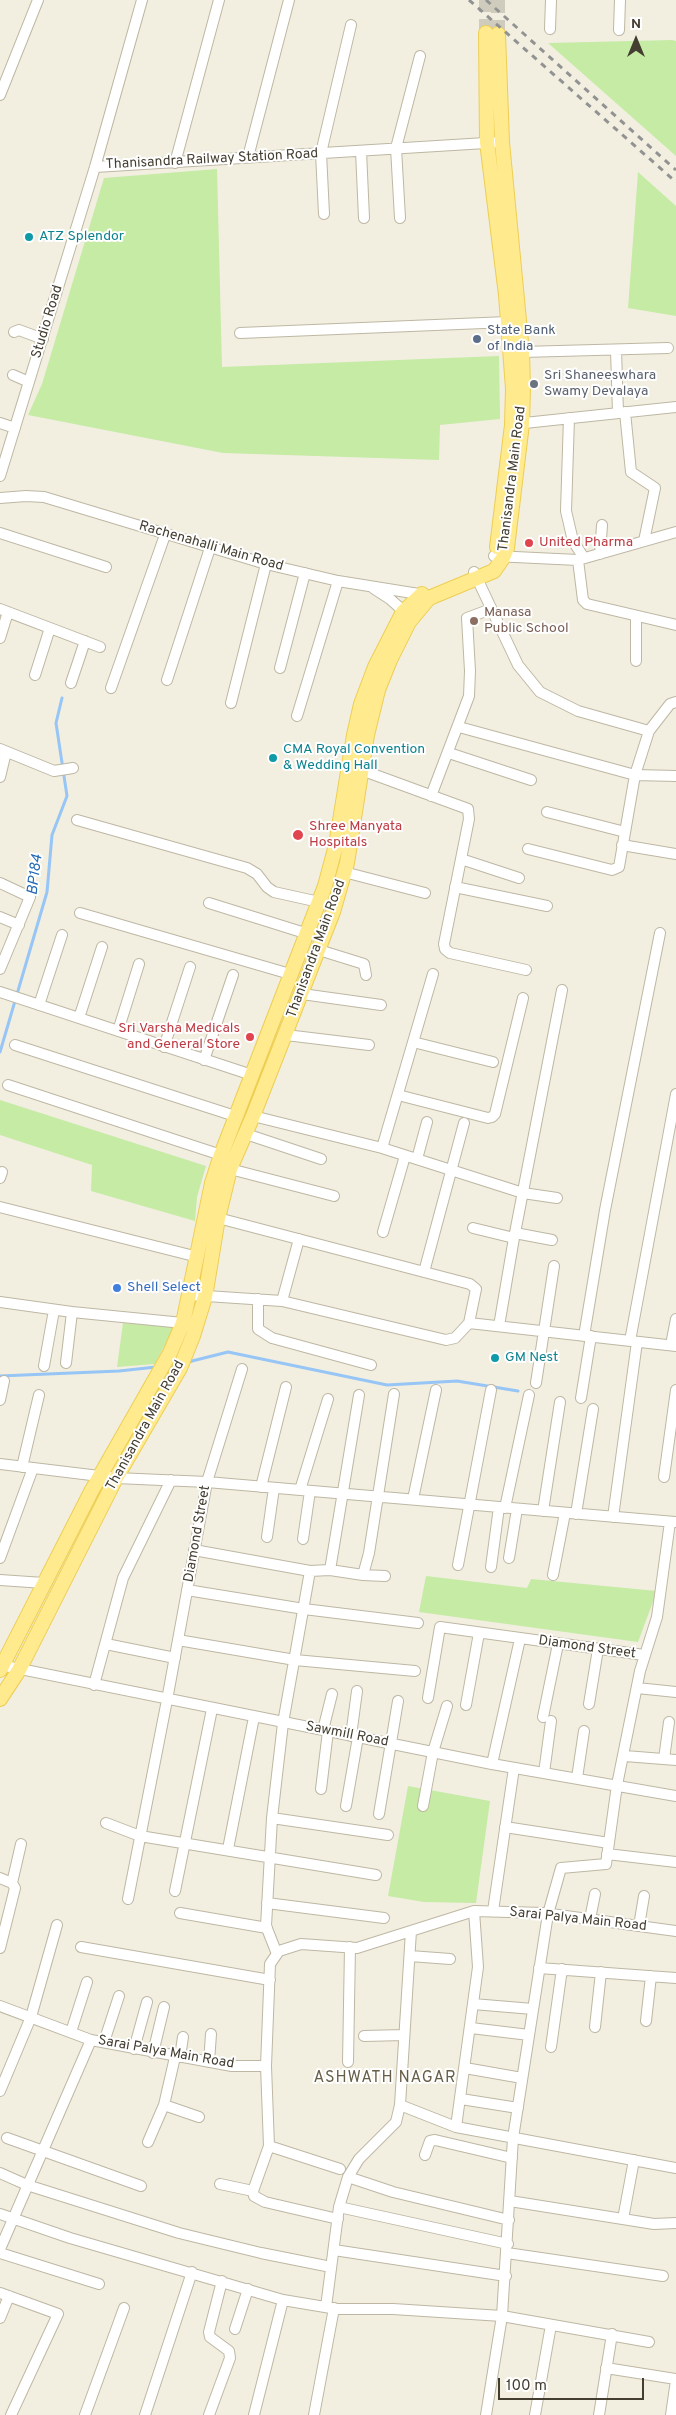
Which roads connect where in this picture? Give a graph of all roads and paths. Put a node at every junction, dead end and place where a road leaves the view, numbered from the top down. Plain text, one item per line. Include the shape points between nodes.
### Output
1 (38, 0) edge
2 (142, 0) edge
3 (219, 0) edge
4 (289, 0) edge
5 (551, 0) edge
6 (620, 0) edge
7 (352, 25) dead end
8 (550, 29) dead end
9 (619, 30) dead end
10 (420, 56) dead end
11 (0, 95) edge
12 (488, 142) junction
13 (502, 142) junction
14 (396, 148) junction
15 (361, 151) junction
16 (321, 153) junction
17 (248, 157) junction
18 (175, 163) junction
19 (95, 167) junction
20 (324, 214) dead end
21 (364, 218) dead end
22 (400, 218) dead end
23 (508, 322) junction
24 (14, 332) dead end
25 (240, 333) dead end
26 (43, 339) junction
27 (668, 348) dead end
28 (616, 350) junction
29 (522, 352) junction
30 (14, 375) dead end
31 (30, 382) junction
32 (676, 407) edge
33 (622, 412) junction
34 (569, 418) junction
35 (0, 423) edge
36 (517, 424) junction
37 (15, 428) junction
38 (0, 476) edge
39 (0, 498) edge
40 (602, 526) dead end
41 (676, 532) edge
42 (0, 533) edge
43 (165, 535) junction
44 (644, 541) junction
45 (210, 548) junction
46 (600, 554) junction
47 (499, 557) junction
48 (581, 559) junction
49 (266, 564) junction
50 (106, 566) dead end
51 (305, 573) junction
52 (476, 575) junction
53 (338, 581) junction
54 (368, 585) junction
55 (426, 595) junction
56 (491, 609) junction
57 (4, 611) edge
58 (408, 615) junction
59 (636, 616) junction
60 (676, 625) edge
61 (50, 628) junction
62 (0, 638) edge
63 (85, 641) junction
64 (100, 647) dead end
65 (636, 661) dead end
66 (280, 668) dead end
67 (35, 675) dead end
68 (167, 680) dead end
69 (71, 683) dead end
70 (111, 688) dead end
71 (676, 702) edge
72 (231, 703) dead end
73 (297, 716) dead end
74 (459, 727) junction
75 (649, 731) junction
76 (3, 751) edge
77 (449, 753) junction
78 (73, 768) dead end
79 (356, 768) junction
80 (635, 775) junction
81 (676, 776) edge
82 (0, 778) edge
83 (531, 780) dead end
84 (431, 796) junction
85 (547, 812) dead end
86 (76, 820) dead end
87 (625, 832) junction
88 (622, 846) junction
89 (528, 849) dead end
90 (676, 854) edge
91 (461, 859) junction
92 (344, 872) junction
93 (519, 878) dead end
94 (0, 883) edge
95 (455, 886) junction
96 (425, 892) dead end
97 (320, 902) junction
98 (210, 903) dead end
99 (547, 906) dead end
100 (80, 913) dead end
101 (0, 917) edge
102 (19, 925) junction
103 (660, 933) dead end
104 (62, 934) dead end
105 (308, 934) junction
106 (102, 947) dead end
107 (318, 950) junction
108 (3, 953) edge
109 (139, 964) dead end
110 (190, 967) dead end
111 (0, 969) edge
112 (526, 970) dead end
113 (290, 974) junction
114 (433, 974) dead end
115 (233, 975) dead end
116 (366, 975) dead end
117 (562, 990) dead end
118 (0, 992) edge
119 (302, 994) junction
120 (523, 998) dead end
121 (39, 1005) junction
122 (381, 1005) dead end
123 (79, 1018) junction
124 (118, 1031) junction
125 (286, 1035) junction
126 (413, 1042) junction
127 (15, 1045) dead end
128 (369, 1045) dead end
129 (164, 1047) junction
130 (204, 1060) junction
131 (494, 1062) dead end
132 (252, 1075) junction
133 (8, 1085) dead end
134 (676, 1094) edge
135 (398, 1095) junction
136 (235, 1116) junction
137 (253, 1116) junction
138 (427, 1122) dead end
139 (464, 1123) dead end
140 (246, 1134) junction
141 (382, 1148) junction
142 (221, 1155) junction
143 (405, 1156) junction
144 (321, 1159) dead end
145 (417, 1159) junction
146 (230, 1169) junction
147 (450, 1172) junction
148 (523, 1193) junction
149 (334, 1196) dead end
150 (557, 1198) dead end
151 (0, 1207) edge
152 (218, 1218) junction
153 (474, 1228) dead end
154 (384, 1232) dead end
155 (514, 1235) junction
156 (298, 1239) junction
157 (552, 1240) dead end
158 (198, 1257) junction
159 (554, 1266) dead end
160 (424, 1272) junction
161 (198, 1296) junction
162 (258, 1299) junction
163 (282, 1301) junction
164 (0, 1302) edge
165 (54, 1310) junction
166 (72, 1312) junction
167 (676, 1319) edge
168 (469, 1322) junction
169 (184, 1323) junction
170 (499, 1326) junction
171 (543, 1331) junction
172 (587, 1336) junction
173 (634, 1341) junction
174 (673, 1346) edge
175 (66, 1363) dead end
176 (371, 1364) dead end
177 (44, 1366) dead end
178 (242, 1369) dead end
179 (4, 1381) dead end
180 (536, 1383) dead end
181 (286, 1387) dead end
182 (436, 1390) dead end
183 (491, 1390) dead end
184 (676, 1390) edge
185 (394, 1394) dead end
186 (39, 1395) dead end
187 (359, 1395) dead end
188 (529, 1395) dead end
189 (581, 1398) dead end
190 (328, 1399) dead end
191 (0, 1400) edge
192 (560, 1402) dead end
193 (592, 1409) dead end
194 (1, 1467) edge
195 (28, 1467) junction
196 (100, 1475) junction
197 (664, 1477) dead end
198 (116, 1478) junction
199 (171, 1480) junction
200 (207, 1482) junction
201 (262, 1487) junction
202 (274, 1488) junction
203 (305, 1490) junction
204 (341, 1493) junction
205 (377, 1496) junction
206 (413, 1500) junction
207 (470, 1504) junction
208 (502, 1507) junction
209 (517, 1508) junction
210 (543, 1511) junction
211 (570, 1513) junction
212 (613, 1517) junction
213 (673, 1522) edge
214 (267, 1538) dead end
215 (302, 1539) dead end
216 (194, 1550) junction
217 (0, 1558) edge
218 (509, 1558) dead end
219 (458, 1565) dead end
220 (491, 1567) dead end
221 (330, 1570) junction
222 (310, 1571) junction
223 (363, 1575) junction
224 (553, 1575) dead end
225 (385, 1576) dead end
226 (0, 1580) edge
227 (44, 1583) junction
228 (187, 1590) junction
229 (304, 1609) junction
230 (418, 1623) dead end
231 (479, 1633) junction
232 (520, 1638) junction
233 (178, 1640) junction
234 (106, 1644) junction
235 (558, 1644) junction
236 (598, 1649) junction
237 (644, 1655) junction
238 (175, 1658) junction
239 (295, 1660) junction
240 (1, 1667) edge
241 (18, 1670) junction
242 (415, 1671) dead end
243 (94, 1685) junction
244 (637, 1688) junction
245 (357, 1691) dead end
246 (676, 1692) edge
247 (332, 1694) dead end
248 (0, 1698) edge
249 (428, 1698) dead end
250 (167, 1700) junction
251 (398, 1701) dead end
252 (589, 1704) dead end
253 (466, 1705) dead end
254 (447, 1706) dead end
255 (212, 1708) junction
256 (254, 1717) junction
257 (669, 1722) dead end
258 (283, 1723) junction
259 (325, 1731) junction
260 (584, 1731) dead end
261 (354, 1737) junction
262 (389, 1743) junction
263 (433, 1752) junction
264 (624, 1756) junction
265 (664, 1759) junction
266 (676, 1760) edge
267 (492, 1764) junction
268 (514, 1768) junction
269 (544, 1772) junction
270 (577, 1778) junction
271 (617, 1785) junction
272 (321, 1789) dead end
273 (676, 1796) edge
274 (346, 1806) dead end
275 (423, 1806) dead end
276 (379, 1814) dead end
277 (272, 1818) junction
278 (106, 1823) dead end
279 (505, 1827) junction
280 (388, 1835) dead end
281 (140, 1836) junction
282 (185, 1843) junction
283 (21, 1844) dead end
284 (608, 1849) junction
285 (228, 1850) junction
286 (270, 1856) junction
287 (676, 1862) edge
288 (376, 1874) dead end
289 (0, 1878) edge
290 (12, 1883) junction
291 (175, 1891) dead end
292 (595, 1894) dead end
293 (644, 1896) dead end
294 (128, 1899) dead end
295 (267, 1903) junction
296 (474, 1910) junction
297 (493, 1911) junction
298 (180, 1913) dead end
299 (548, 1914) junction
300 (384, 1918) dead end
301 (590, 1920) junction
302 (57, 1925) dead end
303 (639, 1926) junction
304 (267, 1928) junction
305 (411, 1931) junction
306 (676, 1931) edge
307 (81, 1947) dead end
308 (350, 1947) junction
309 (0, 1948) edge
310 (277, 1954) junction
311 (410, 1956) junction
312 (450, 1959) dead end
313 (539, 1968) junction
314 (562, 1969) junction
315 (601, 1972) junction
316 (651, 1976) junction
317 (676, 1978) edge
318 (270, 1980) junction
319 (87, 1982) dead end
320 (119, 1996) dead end
321 (147, 2002) dead end
322 (474, 2004) junction
323 (0, 2006) edge
324 (164, 2007) dead end
325 (533, 2009) junction
326 (31, 2017) junction
327 (646, 2021) dead end
328 (595, 2027) dead end
329 (471, 2028) junction
330 (71, 2032) junction
331 (211, 2034) dead end
332 (404, 2035) junction
333 (529, 2035) junction
334 (364, 2036) dead end
335 (184, 2037) dead end
336 (91, 2040) junction
337 (104, 2042) junction
338 (551, 2047) dead end
339 (134, 2049) junction
340 (153, 2053) junction
341 (178, 2057) junction
342 (209, 2062) junction
343 (348, 2062) dead end
344 (266, 2066) junction
345 (465, 2068) junction
346 (522, 2078) junction
347 (0, 2091) edge
348 (461, 2098) junction
349 (164, 2105) junction
350 (400, 2105) junction
351 (518, 2108) junction
352 (199, 2117) dead end
353 (456, 2127) junction
354 (7, 2138) dead end
355 (513, 2138) junction
356 (148, 2142) dead end
357 (269, 2146) junction
358 (43, 2152) junction
359 (425, 2155) dead end
360 (512, 2158) junction
361 (634, 2160) junction
362 (676, 2168) edge
363 (340, 2169) dead end
364 (0, 2173) edge
365 (348, 2177) junction
366 (220, 2184) dead end
367 (27, 2185) junction
368 (141, 2186) dead end
369 (253, 2191) junction
370 (510, 2201) junction
371 (339, 2207) junction
372 (0, 2214) edge
373 (338, 2219) junction
374 (623, 2219) junction
375 (13, 2220) junction
376 (509, 2220) junction
377 (676, 2224) edge
378 (507, 2248) junction
379 (334, 2250) junction
380 (0, 2251) edge
381 (331, 2267) junction
382 (192, 2272) junction
383 (506, 2276) junction
384 (662, 2276) dead end
385 (222, 2281) junction
386 (99, 2284) dead end
387 (248, 2289) junction
388 (4, 2295) edge
389 (283, 2300) junction
390 (124, 2308) dead end
391 (330, 2308) junction
392 (502, 2316) junction
393 (0, 2318) edge
394 (551, 2325) junction
395 (235, 2329) dead end
396 (612, 2334) junction
397 (649, 2342) dead end
398 (606, 2368) junction
399 (676, 2379) edge
400 (11, 2415) edge
401 (85, 2415) edge
402 (145, 2415) edge
403 (209, 2415) edge
404 (254, 2415) edge
405 (314, 2415) edge
406 (486, 2415) edge
407 (535, 2415) edge
408 (599, 2415) edge
409 (671, 2415) edge

1 - 11 street
2 - 19 street, Thanisandra Railway Station Road
3 - 18 street
4 - 17 street
5 - 8 street
6 - 9 street
7 - 16 street
10 - 14 street
12 - 13 street, Thanisandra Railway Station Road
12 - 13 main road, Thanisandra Main Road via 492,33
12 - 14 street, Thanisandra Railway Station Road
12 - 23 main road, Thanisandra Main Road
13 - 29 main road, Thanisandra Main Road
14 - 15 street, Thanisandra Railway Station Road
14 - 22 street
15 - 16 street, Thanisandra Railway Station Road
15 - 21 street
16 - 17 street, Thanisandra Railway Station Road
16 - 20 street
17 - 18 street, Thanisandra Railway Station Road
18 - 19 street, Thanisandra Railway Station Road
19 - 26 street, Studio Road
23 - 25 street
23 - 36 main road, Thanisandra Main Road
24 - 26 street via 19,330
26 - 31 street, Studio Road
27 - 28 street
28 - 29 street
28 - 33 street
29 - 36 main road, Thanisandra Main Road
30 - 31 street
31 - 37 street, Studio Road
32 - 33 street
33 - 34 street
33 - 44 street via 630,472 655,488
34 - 36 street
34 - 48 street via 566,511
35 - 37 street
36 - 47 main road, Thanisandra Main Road via 507,548
37 - 38 street, Studio Road
39 - 43 street, Rachenahalli Main Road via 44,497
40 - 46 street
41 - 44 street
42 - 50 street
43 - 45 street, Rachenahalli Main Road
43 - 70 street
44 - 46 street
45 - 49 street, Rachenahalli Main Road
45 - 68 street
46 - 48 street
47 - 48 street
47 - 52 main road, Thanisandra Main Road via 494,571
48 - 59 street via 587,604
49 - 51 street, Rachenahalli Main Road
49 - 72 street
51 - 53 street, Rachenahalli Main Road
51 - 66 street
52 - 55 main road, Thanisandra Main Road
52 - 56 street
53 - 54 street, Rachenahalli Main Road
53 - 73 street
54 - 55 street, Rachenahalli Main Road
54 - 58 street
55 - 58 main road, Thanisandra Main Road
56 - 74 street via 467,618 469,696
56 - 75 street via 518,665 540,692 578,710
57 - 61 street
57 - 62 street
58 - 79 main road, Thanisandra Main Road via 378,690
59 - 60 street
59 - 65 street
61 - 63 street
61 - 67 street
63 - 64 street
63 - 69 street
71 - 75 street via 670,704
74 - 77 street
74 - 80 street
75 - 80 street
76 - 78 street via 54,771
76 - 82 street
77 - 83 street
77 - 84 street
79 - 84 street
79 - 92 main road, Thanisandra Main Road
79 - 97 main road, Thanisandra Main Road
80 - 81 street
80 - 87 street
84 - 91 street via 468,809
85 - 87 street
86 - 97 street via 247,868 274,892
87 - 88 street
88 - 89 street via 619,867 612,870
88 - 90 street
91 - 93 street
91 - 95 street
92 - 96 street
92 - 107 main road, Thanisandra Main Road
94 - 102 street via 30,896
95 - 99 street
95 - 112 street via 445,949 450,953
97 - 105 main road, Thanisandra Main Road
98 - 105 street
100 - 113 street
101 - 102 street
102 - 108 street
103 - 172 street via 605,1210
104 - 121 street
105 - 113 main road, Thanisandra Main Road
106 - 123 street
107 - 116 street via 364,964
107 - 119 main road, Thanisandra Main Road
108 - 111 street
109 - 124 street
110 - 129 street
113 - 132 main road, Thanisandra Main Road
114 - 126 street
115 - 130 street
117 - 148 street
118 - 121 street
119 - 122 street
119 - 125 main road, Thanisandra Main Road
120 - 135 street via 492,1117
121 - 123 street
123 - 124 street
124 - 129 street
125 - 128 street
125 - 137 main road, Thanisandra Main Road
126 - 131 street
126 - 135 street
127 - 136 street
129 - 130 street
130 - 132 street
132 - 136 main road, Thanisandra Main Road
133 - 142 street
134 - 173 street
135 - 141 street
136 - 142 main road, Thanisandra Main Road
137 - 140 main road, Thanisandra Main Road
137 - 141 street
138 - 145 street
139 - 147 street
140 - 144 street
140 - 146 main road, Thanisandra Main Road
141 - 143 street
142 - 158 main road, Thanisandra Main Road via 212,1183
143 - 145 street
143 - 154 street
145 - 147 street
146 - 149 street
146 - 152 main road, Thanisandra Main Road
147 - 148 street
147 - 160 street
148 - 150 street
148 - 155 street
151 - 158 street
152 - 156 street
152 - 161 main road, Thanisandra Main Road
153 - 155 street
155 - 157 street
155 - 170 street
156 - 160 street
156 - 163 street
158 - 161 main road, Thanisandra Main Road
159 - 171 street
160 - 168 street via 474,1286
161 - 162 street
161 - 169 main road, Thanisandra Main Road
161 - 198 main road, Thanisandra Main Road via 180,1368
162 - 163 street
162 - 176 street via 258,1329 272,1338
163 - 168 street via 446,1340 455,1338
164 - 165 street
165 - 166 street
165 - 177 street
166 - 169 street
166 - 175 street
167 - 174 street
168 - 170 street
169 - 196 main road, Thanisandra Main Road
170 - 171 street
171 - 172 street
171 - 180 street
172 - 173 street
172 - 189 street
173 - 174 street
173 - 212 street
178 - 200 street, Diamond Street
179 - 191 street
181 - 201 street
182 - 206 street
183 - 207 street
184 - 197 street
185 - 205 street
186 - 195 street
187 - 204 street
188 - 208 street
190 - 203 street
192 - 210 street
193 - 211 street
194 - 195 street
195 - 196 street
195 - 217 street
196 - 198 street
196 - 227 main road, Thanisandra Main Road
198 - 199 street
198 - 241 main road, Thanisandra Main Road
199 - 200 street
199 - 234 street via 123,1578
200 - 201 street
200 - 216 street, Diamond Street
201 - 202 street
202 - 203 street
202 - 214 street
203 - 204 street
203 - 215 street
204 - 205 street
204 - 221 street
205 - 206 street
205 - 223 street
206 - 207 street
207 - 208 street
207 - 219 street
208 - 209 street
208 - 220 street
209 - 210 street
209 - 218 street
210 - 211 street
211 - 212 street
211 - 224 street
212 - 213 street
213 - 237 street via 657,1616
216 - 222 street
216 - 228 street, Diamond Street
221 - 222 street
221 - 223 street
222 - 229 street
223 - 225 street
226 - 227 street
227 - 240 main road, Thanisandra Main Road
228 - 229 street, Diamond Street
228 - 233 street
229 - 230 street, Diamond Street
229 - 239 street
231 - 232 street, Diamond Street
231 - 249 street, Diamond Street via 440,1627
231 - 253 street
232 - 235 street, Diamond Street
232 - 267 street
233 - 238 street
233 - 239 street
234 - 238 street
234 - 243 street
235 - 236 street, Diamond Street
235 - 269 street via 547,1719
236 - 237 street, Diamond Street
236 - 252 street
237 - 244 street
238 - 250 street
239 - 242 street
239 - 258 street
240 - 241 street, Sawmill Road
241 - 243 street, Sawmill Road
241 - 248 main road, Thanisandra Main Road
243 - 250 street, Sawmill Road
244 - 246 street
244 - 264 street
245 - 261 street
247 - 259 street
250 - 255 street, Sawmill Road
250 - 281 street
251 - 262 street
254 - 263 street
255 - 256 street, Sawmill Road
255 - 282 street
256 - 258 street, Sawmill Road
256 - 285 street
257 - 265 street
258 - 259 street, Sawmill Road
258 - 277 street
259 - 261 street, Sawmill Road
259 - 272 street
260 - 270 street
261 - 262 street, Sawmill Road
261 - 274 street
262 - 263 street, Sawmill Road
262 - 276 street
263 - 267 street, Sawmill Road
263 - 275 street
264 - 265 street
264 - 271 street
265 - 266 street
267 - 268 street, Sawmill Road
268 - 269 street, Sawmill Road
268 - 279 street
269 - 270 street, Sawmill Road
270 - 271 street, Sawmill Road
271 - 273 street, Sawmill Road
271 - 284 street
277 - 280 street
277 - 286 street
278 - 281 street
279 - 284 street
279 - 297 street
281 - 282 street
281 - 294 street
282 - 285 street
282 - 291 street
283 - 290 street
284 - 287 street
284 - 299 street via 606,1864 561,1868
285 - 286 street
286 - 288 street
286 - 295 street
289 - 290 street
290 - 309 street via 15,1888
292 - 301 street
293 - 303 street
295 - 300 street
295 - 304 street
296 - 297 street, Sarai Palya Main Road
296 - 305 street, Sarai Palya Main Road
296 - 322 street via 478,1967
297 - 299 street, Sarai Palya Main Road
298 - 304 street
299 - 301 street, Sarai Palya Main Road
299 - 313 street
301 - 303 street, Sarai Palya Main Road
302 - 326 street
303 - 306 street, Sarai Palya Main Road
304 - 310 street
305 - 308 street, Sarai Palya Main Road via 357,1948
305 - 311 street
307 - 318 street
308 - 310 street, Sarai Palya Main Road via 301,1944
308 - 343 street
310 - 318 street via 270,1964
311 - 312 street
311 - 332 street
313 - 314 street
313 - 325 street
314 - 315 street
314 - 338 street
315 - 316 street
315 - 328 street
316 - 317 street
316 - 327 street
318 - 344 street
319 - 330 street
320 - 337 street
321 - 339 street
322 - 325 street
322 - 329 street
323 - 326 street, Sarai Palya Main Road
324 - 340 street
325 - 333 street
326 - 330 street, Sarai Palya Main Road
326 - 347 street
329 - 333 street
329 - 345 street
330 - 336 street, Sarai Palya Main Road
331 - 342 street
332 - 334 street
332 - 350 street
333 - 346 street
335 - 341 street
336 - 337 street, Sarai Palya Main Road
336 - 358 street
337 - 339 street, Sarai Palya Main Road
339 - 340 street, Sarai Palya Main Road
340 - 341 street, Sarai Palya Main Road
341 - 342 street, Sarai Palya Main Road
341 - 349 street
342 - 344 street, Sarai Palya Main Road
344 - 357 street
345 - 346 street
345 - 348 street
346 - 351 street
348 - 351 street
348 - 353 street
349 - 352 street
349 - 356 street
350 - 353 street
350 - 365 street via 396,2122 359,2159
351 - 355 street
353 - 355 street
354 - 358 street
355 - 360 street
355 - 361 street
357 - 363 street
357 - 369 street
358 - 367 street
358 - 368 street
359 - 360 street via 430,2141 435,2140
360 - 370 street
361 - 362 street
361 - 374 street
364 - 367 street
365 - 371 street
365 - 376 street via 393,2192
366 - 369 street
367 - 375 street
367 - 381 street via 198,2238
369 - 373 street via 254,2196 265,2202
370 - 374 street
370 - 376 street
371 - 373 street
371 - 378 street
372 - 375 street
373 - 379 street
374 - 377 street
375 - 380 street
375 - 382 street
376 - 378 street
378 - 383 street
378 - 384 street
379 - 381 street
379 - 383 street
380 - 386 street
381 - 391 street
382 - 385 street
382 - 402 street
383 - 392 street
385 - 387 street
385 - 403 street via 209,2332 210,2337 229,2351 230,2358
387 - 389 street
387 - 395 street
388 - 393 street
388 - 400 street via 58,2314
389 - 391 street
389 - 404 street
390 - 401 street
391 - 392 street
391 - 405 street
392 - 394 street
392 - 406 street
394 - 396 street
394 - 407 street
396 - 397 street
396 - 398 street
398 - 399 street
398 - 408 street
399 - 409 street

